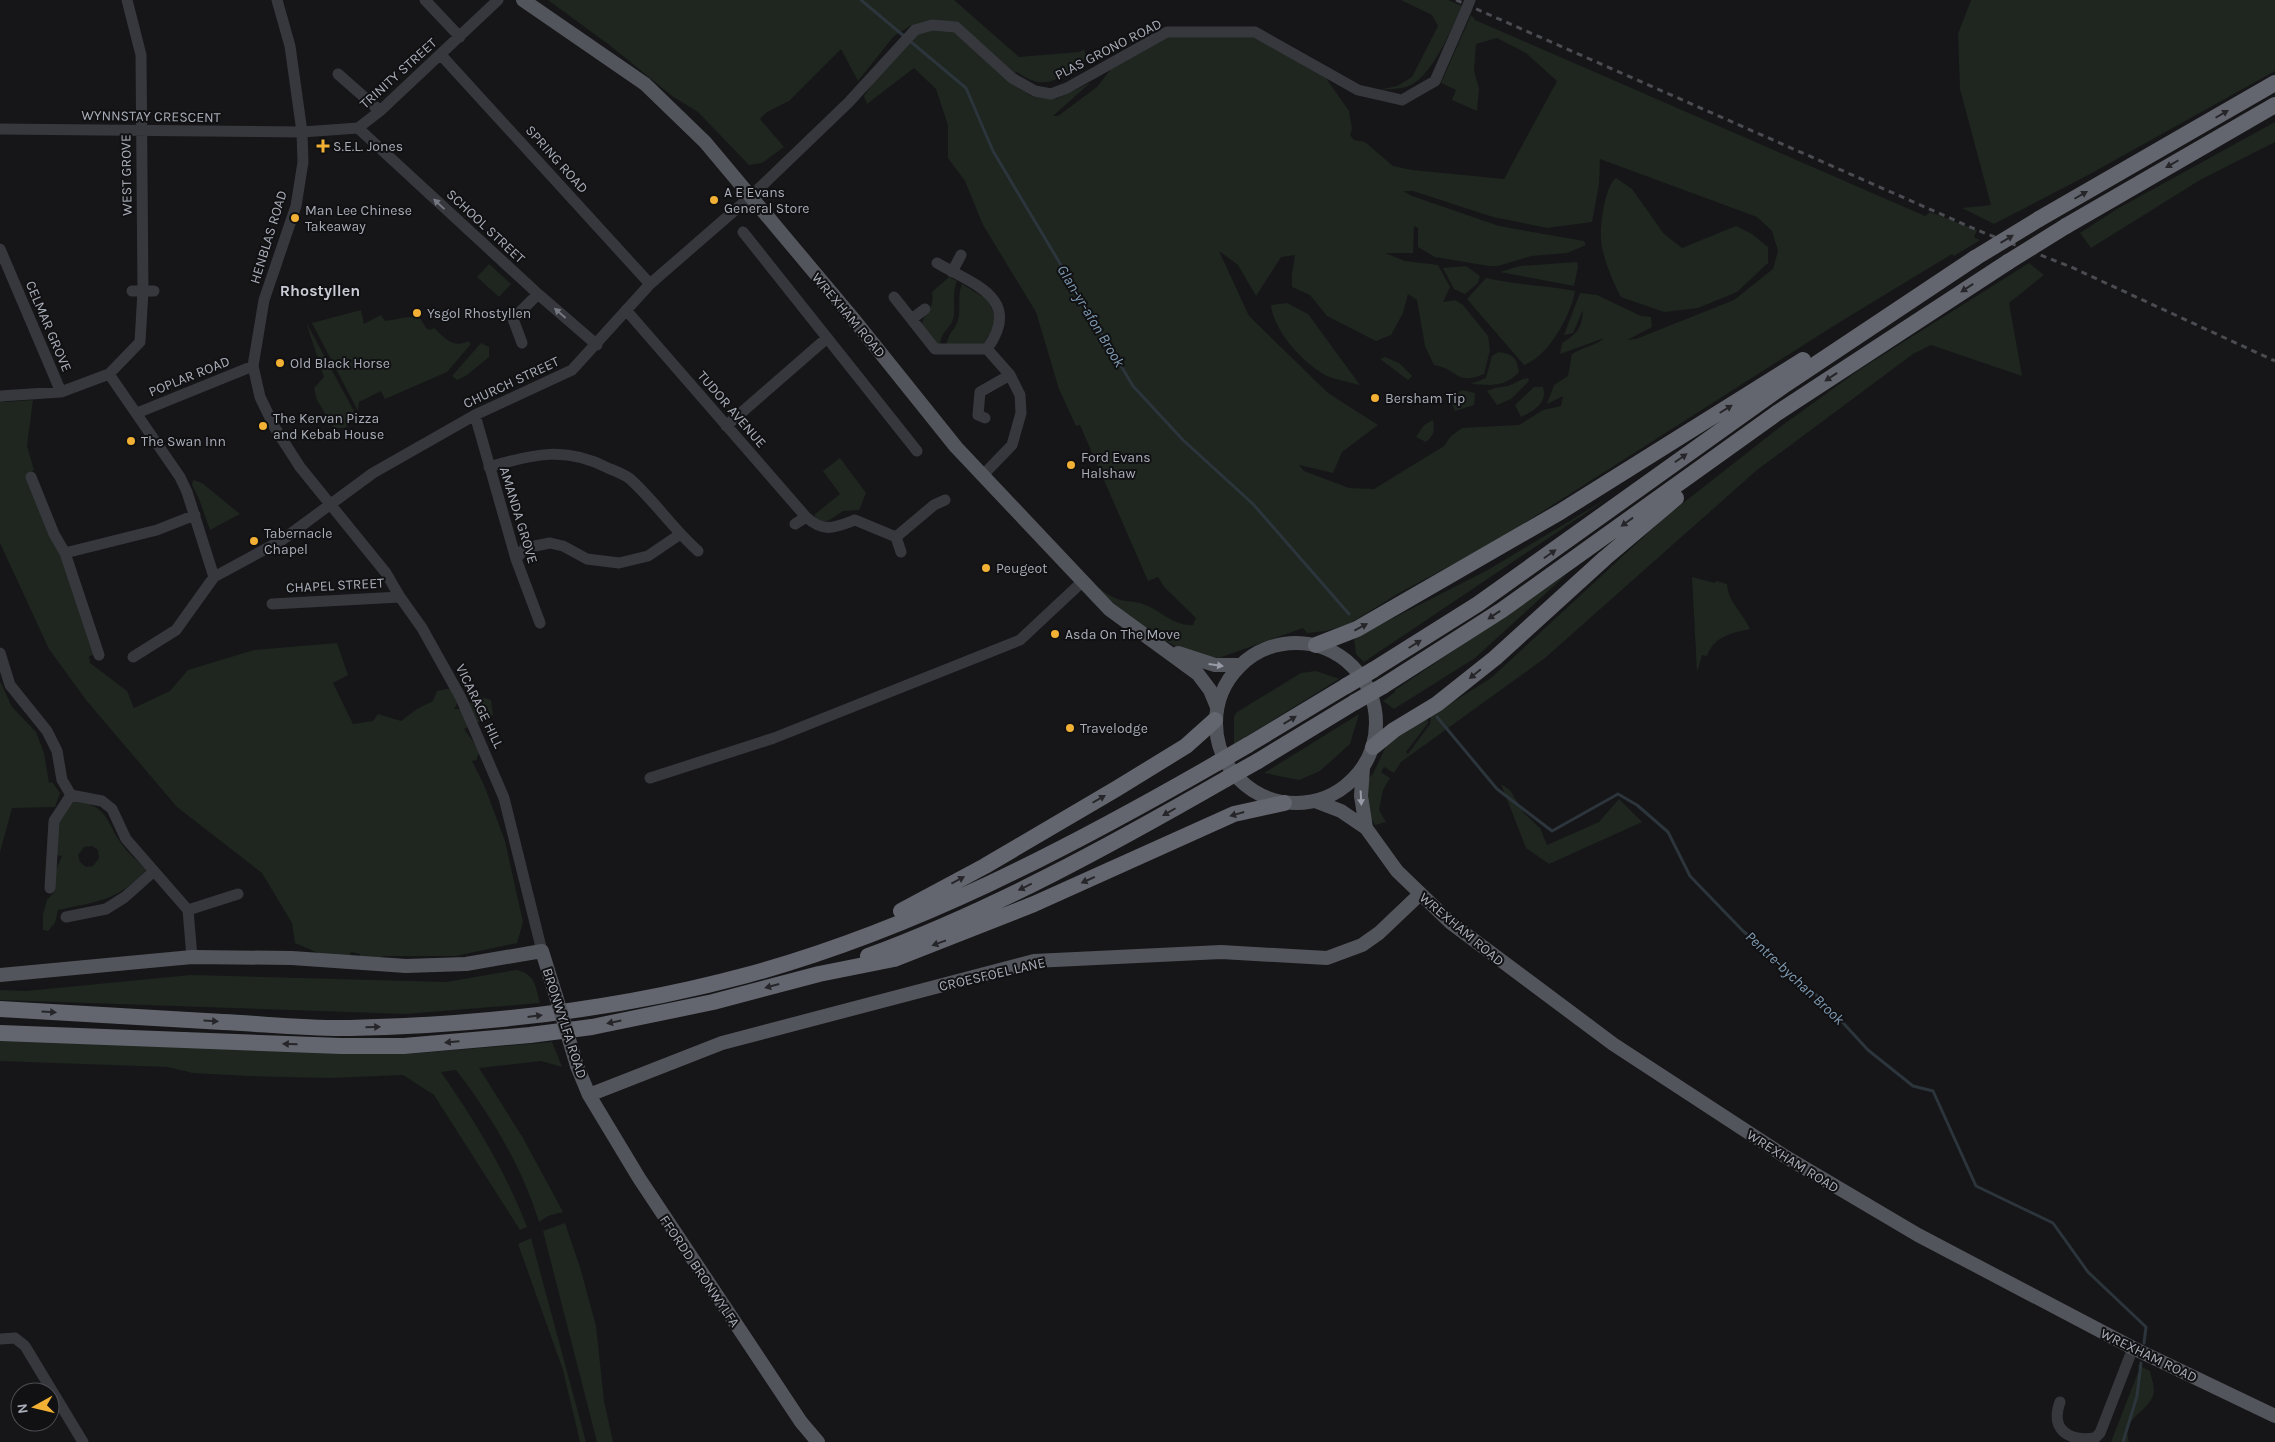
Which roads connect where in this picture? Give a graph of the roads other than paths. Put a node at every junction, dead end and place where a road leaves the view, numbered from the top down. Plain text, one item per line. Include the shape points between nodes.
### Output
1 (127, 0) edge
2 (277, 0) edge
3 (425, 0) edge
4 (498, 0) edge
5 (523, 0) edge
6 (1468, 5) edge
7 (460, 37) junction
8 (441, 55) junction
9 (338, 74) dead end
10 (2275, 84) edge
11 (2275, 106) edge
12 (380, 111) junction
13 (358, 128) junction
14 (0, 129) edge
15 (141, 131) junction
16 (302, 132) junction
17 (749, 198) junction
18 (743, 232) dead end
19 (0, 249) edge
20 (961, 255) dead end
21 (937, 263) dead end
22 (952, 272) junction
23 (4, 274) edge
24 (650, 284) junction
25 (538, 294) junction
26 (894, 297) dead end
27 (1912, 299) junction
28 (925, 309) dead end
29 (626, 310) junction
30 (913, 318) junction
31 (827, 338) junction
32 (522, 343) dead end
33 (596, 345) junction
34 (988, 350) junction
35 (253, 366) junction
36 (108, 374) junction
37 (1010, 375) junction
38 (61, 392) junction
39 (0, 396) edge
40 (1777, 413) junction
41 (137, 414) junction
42 (475, 415) junction
43 (986, 418) dead end
44 (726, 426) junction
45 (916, 452) dead end
46 (489, 466) junction
47 (983, 475) junction
48 (31, 477) dead end
49 (945, 500) dead end
50 (330, 503) junction
51 (195, 515) junction
52 (806, 517) junction
53 (795, 524) dead end
54 (679, 534) junction
55 (896, 537) junction
56 (698, 551) dead end
57 (901, 552) dead end
58 (65, 553) junction
59 (516, 559) junction
60 (214, 577) junction
61 (1082, 582) junction
62 (400, 597) junction
63 (272, 604) dead end
64 (540, 623) dead end
65 (1316, 645) junction
66 (1160, 646) junction
67 (0, 653) edge
68 (99, 655) dead end
69 (133, 657) dead end
70 (1240, 665) junction
71 (1216, 713) junction
72 (1373, 747) junction
73 (1362, 768) junction
74 (650, 778) dead end
75 (72, 795) junction
76 (1315, 801) junction
77 (1284, 803) junction
78 (1366, 828) junction
79 (154, 871) junction
80 (50, 888) dead end
81 (238, 894) dead end
82 (1419, 895) junction
83 (188, 910) junction
84 (66, 917) dead end
85 (838, 945) junction
86 (542, 951) junction
87 (192, 958) junction
88 (819, 974) junction
89 (0, 975) edge
90 (0, 1009) edge
91 (0, 1033) edge
92 (589, 1095) junction
93 (0, 1339) edge
94 (2133, 1348) junction
95 (2060, 1402) dead end
96 (2275, 1416) edge
97 (83, 1442) edge
98 (818, 1442) edge

1 - 15 street, WEST GROVE via 141,56
2 - 16 street, HENBLAS ROAD via 290,46
3 - 7 street
4 - 7 street, TRINITY STREET
5 - 17 main road, WREXHAM ROAD via 644,84 705,142
6 - 17 street, PLAS GRONO ROAD via 1435,80 1402,100 1358,90 1255,32 1166,32 1051,94 1035,91 1012,78 956,27 932,25 913,33 848,103
7 - 8 street, TRINITY STREET
8 - 12 street, TRINITY STREET
8 - 24 street, SPRING ROAD
9 - 12 street
27 -> 10 highway, bridge via 2039,219
11 -> 40 highway, bridge via 2066,226
12 - 13 street, TRINITY STREET
13 - 16 street, TRINITY STREET
25 -> 13 street, SCHOOL STREET
14 - 15 street, WYNNSTAY CRESCENT
15 - 16 street, WYNNSTAY CRESCENT
15 - 36 street, WEST GROVE via 143,291 140,342
16 - 35 street, HENBLAS ROAD via 303,162 296,206 264,300
17 - 24 street, CHURCH STREET
17 - 47 main road, WREXHAM ROAD via 956,447
18 - 31 street via 767,252
19 - 23 street, CELMAR GROVE
20 - 22 street
21 - 22 street
22 - 34 street via 979,288 998,305 1001,324
23 - 38 street, CELMAR GROVE
24 - 29 street, CHURCH STREET
25 - 32 street via 508,317
33 -> 25 street, SCHOOL STREET
26 - 30 street
65 -> 27 highway via 1357,629 1552,517 1827,345
85 -> 27 highway, bridge via 959,897 1046,856 1217,763 1373,670 1486,598
28 - 30 street
29 - 33 street, CHURCH STREET
29 - 44 street, TUDOR AVENUE
30 - 34 street via 935,349
31 - 44 street
31 - 45 street
33 - 42 street, CHURCH STREET via 572,370
34 - 37 street
35 - 41 street, POPLAR ROAD
35 - 50 street, VICARAGE HILL via 260,397 275,428 300,467
36 - 38 street, WEST GROVE
36 - 41 street
37 - 43 street via 980,392 978,415
37 - 47 street via 1020,395 1019,421 1012,445
38 - 39 street, WEST GROVE
40 -> 72 highway via 1605,558 1495,658 1437,704
40 -> 88 highway, bridge via 1510,604 1258,761 1080,859 988,905 890,948
41 - 51 street via 180,477
42 - 46 street, AMANDA GROVE
42 - 50 street, CHURCH STREET via 373,473
44 - 52 street, TUDOR AVENUE
46 - 54 street via 532,454 562,454 591,459 628,477
46 - 59 street, AMANDA GROVE
47 - 61 main road, WREXHAM ROAD
48 - 58 street
49 - 55 street via 931,500
50 - 60 street, CHURCH STREET via 282,540
50 - 62 street, VICARAGE HILL via 386,573
51 - 58 street via 157,530
51 - 60 street
52 - 53 street
52 - 55 street via 817,527 833,528 855,520
54 - 56 street
54 - 59 street via 648,556 619,563 587,559 564,546 550,543 525,548
55 - 57 street
58 - 68 street
59 - 64 street, AMANDA GROVE
60 - 69 street via 176,630
61 - 66 main road, WREXHAM ROAD via 1109,609
61 - 74 street via 1020,640 774,738
62 - 63 street, CHAPEL STREET
62 - 86 street, VICARAGE HILL via 422,628 461,698 493,770 504,798
65 - 70 main road via 1289,642 1262,649
65 - 72 main road via 1339,655 1363,680 1371,695 1376,721
66 -> 70 main road, WREXHAM ROAD via 1208,664
66 - 71 main road, WREXHAM ROAD via 1198,674 1210,690
67 - 75 street via 10,685 47,731 57,751 62,780
70 - 71 main road via 1225,684
71 - 77 main road via 1220,749 1234,774 1257,793
85 -> 71 highway via 985,866 1116,789 1186,746
72 - 73 main road
73 - 76 main road via 1342,789
73 -> 78 main road, WREXHAM ROAD via 1361,806
75 - 79 street via 102,801 112,809 126,839
75 - 80 street via 54,822
76 - 77 main road
76 - 78 main road, WREXHAM ROAD via 1342,811
77 -> 88 highway via 1234,814 963,934 894,959
78 - 82 main road, WREXHAM ROAD
79 - 83 street
79 - 84 street via 106,909
81 - 83 street
82 - 92 main road, CROESFOEL LANE via 1362,945 1327,958 1221,952 1034,961 722,1043
82 - 94 main road, WREXHAM ROAD via 1515,973 1613,1044 1778,1152 1918,1235
83 - 87 street
90 -> 85 highway via 347,1028 503,1019 597,1008 748,975
86 - 87 main road via 466,964 406,966 292,958
86 - 92 main road, BRONWYLFA ROAD, bridge
87 - 89 main road
88 -> 91 highway via 713,1002 592,1027 413,1045 341,1046
92 - 98 main road, FFORDD BRONWYLFA via 642,1184 801,1422
93 - 97 street via 15,1338 25,1346
94 - 95 street via 2100,1433 2095,1438 2074,1439 2058,1427 2056,1420
94 - 96 main road, WREXHAM ROAD

